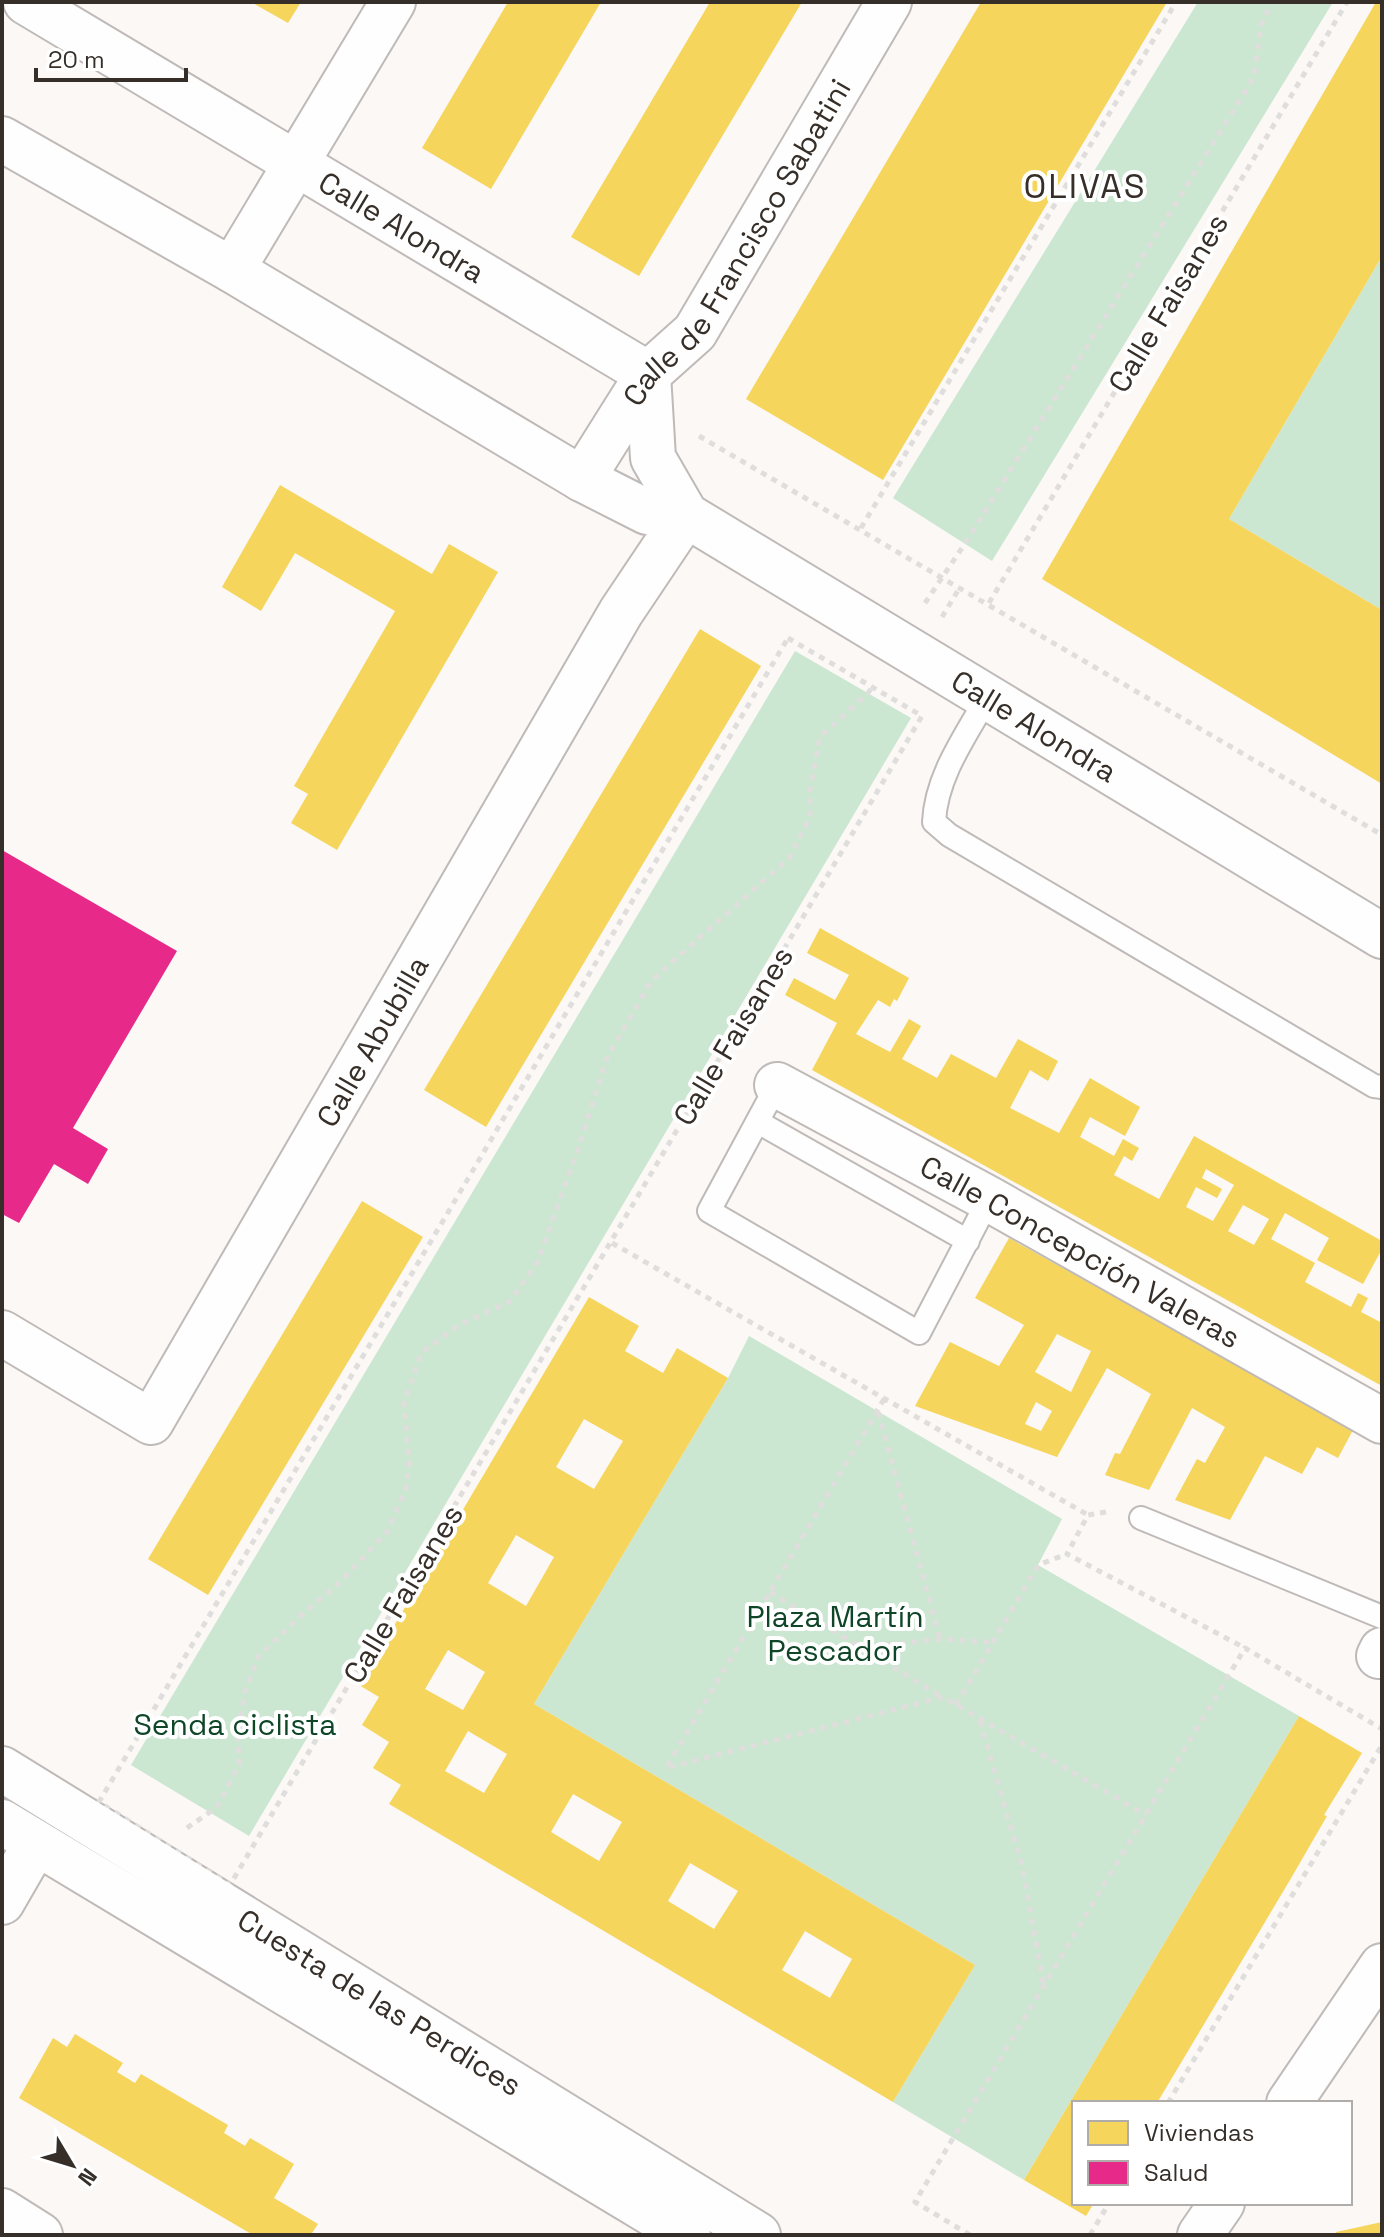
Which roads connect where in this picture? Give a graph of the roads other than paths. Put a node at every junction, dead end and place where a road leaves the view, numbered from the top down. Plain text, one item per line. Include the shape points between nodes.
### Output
1 (26, 2) edge
2 (393, 2) edge
3 (889, 2) edge
4 (2, 139) edge
5 (296, 163) junction
6 (232, 270) junction
7 (648, 374) junction
8 (582, 479) junction
9 (686, 515) junction
10 (988, 696) junction
11 (1382, 936) edge
12 (1382, 1087) edge
13 (768, 1104) junction
14 (989, 1199) junction
15 (968, 1241) junction
16 (2, 1333) edge
17 (1382, 1421) edge
18 (1141, 1518) road end
19 (1381, 1641) edge
20 (2, 1769) edge
21 (19, 1832) edge
22 (2, 1902) edge
23 (1381, 1969) edge
24 (1290, 2101) edge
25 (1221, 2205) edge
26 (2, 2211) edge
27 (40, 2235) edge
28 (688, 2235) edge
29 (758, 2235) edge
30 (1200, 2235) edge

1 - 5 street, Calle Alondra
2 - 5 street
3 - 7 street, Calle de Francisco Sabatini via 695,332
4 - 6 street, Calle Alondra
5 - 6 street
5 - 7 street, Calle Alondra
6 - 8 street, Calle Alondra
7 - 8 street, Calle de Francisco Sabatini
7 - 9 street, Calle Alondra via 653,458
8 - 9 street, Calle Alondra via 647,512
9 - 10 street, Calle Alondra
9 - 16 street, Calle Abubilla via 621,612 151,1422
10 - 11 street, Calle Alondra
10 - 12 lane via 948,767 934,822
13 - 14 street, Calle Concepción Valeras
13 - 15 lane
13 - 15 lane via 709,1211 919,1333
14 - 15 lane
14 - 17 street, Calle Concepción Valeras
18 - 19 lane
20 - 29 street, Cuesta de las Perdices
21 - 22 street
21 - 28 street, Cuesta de las Perdices
23 - 24 street
25 - 30 street
26 - 27 street

